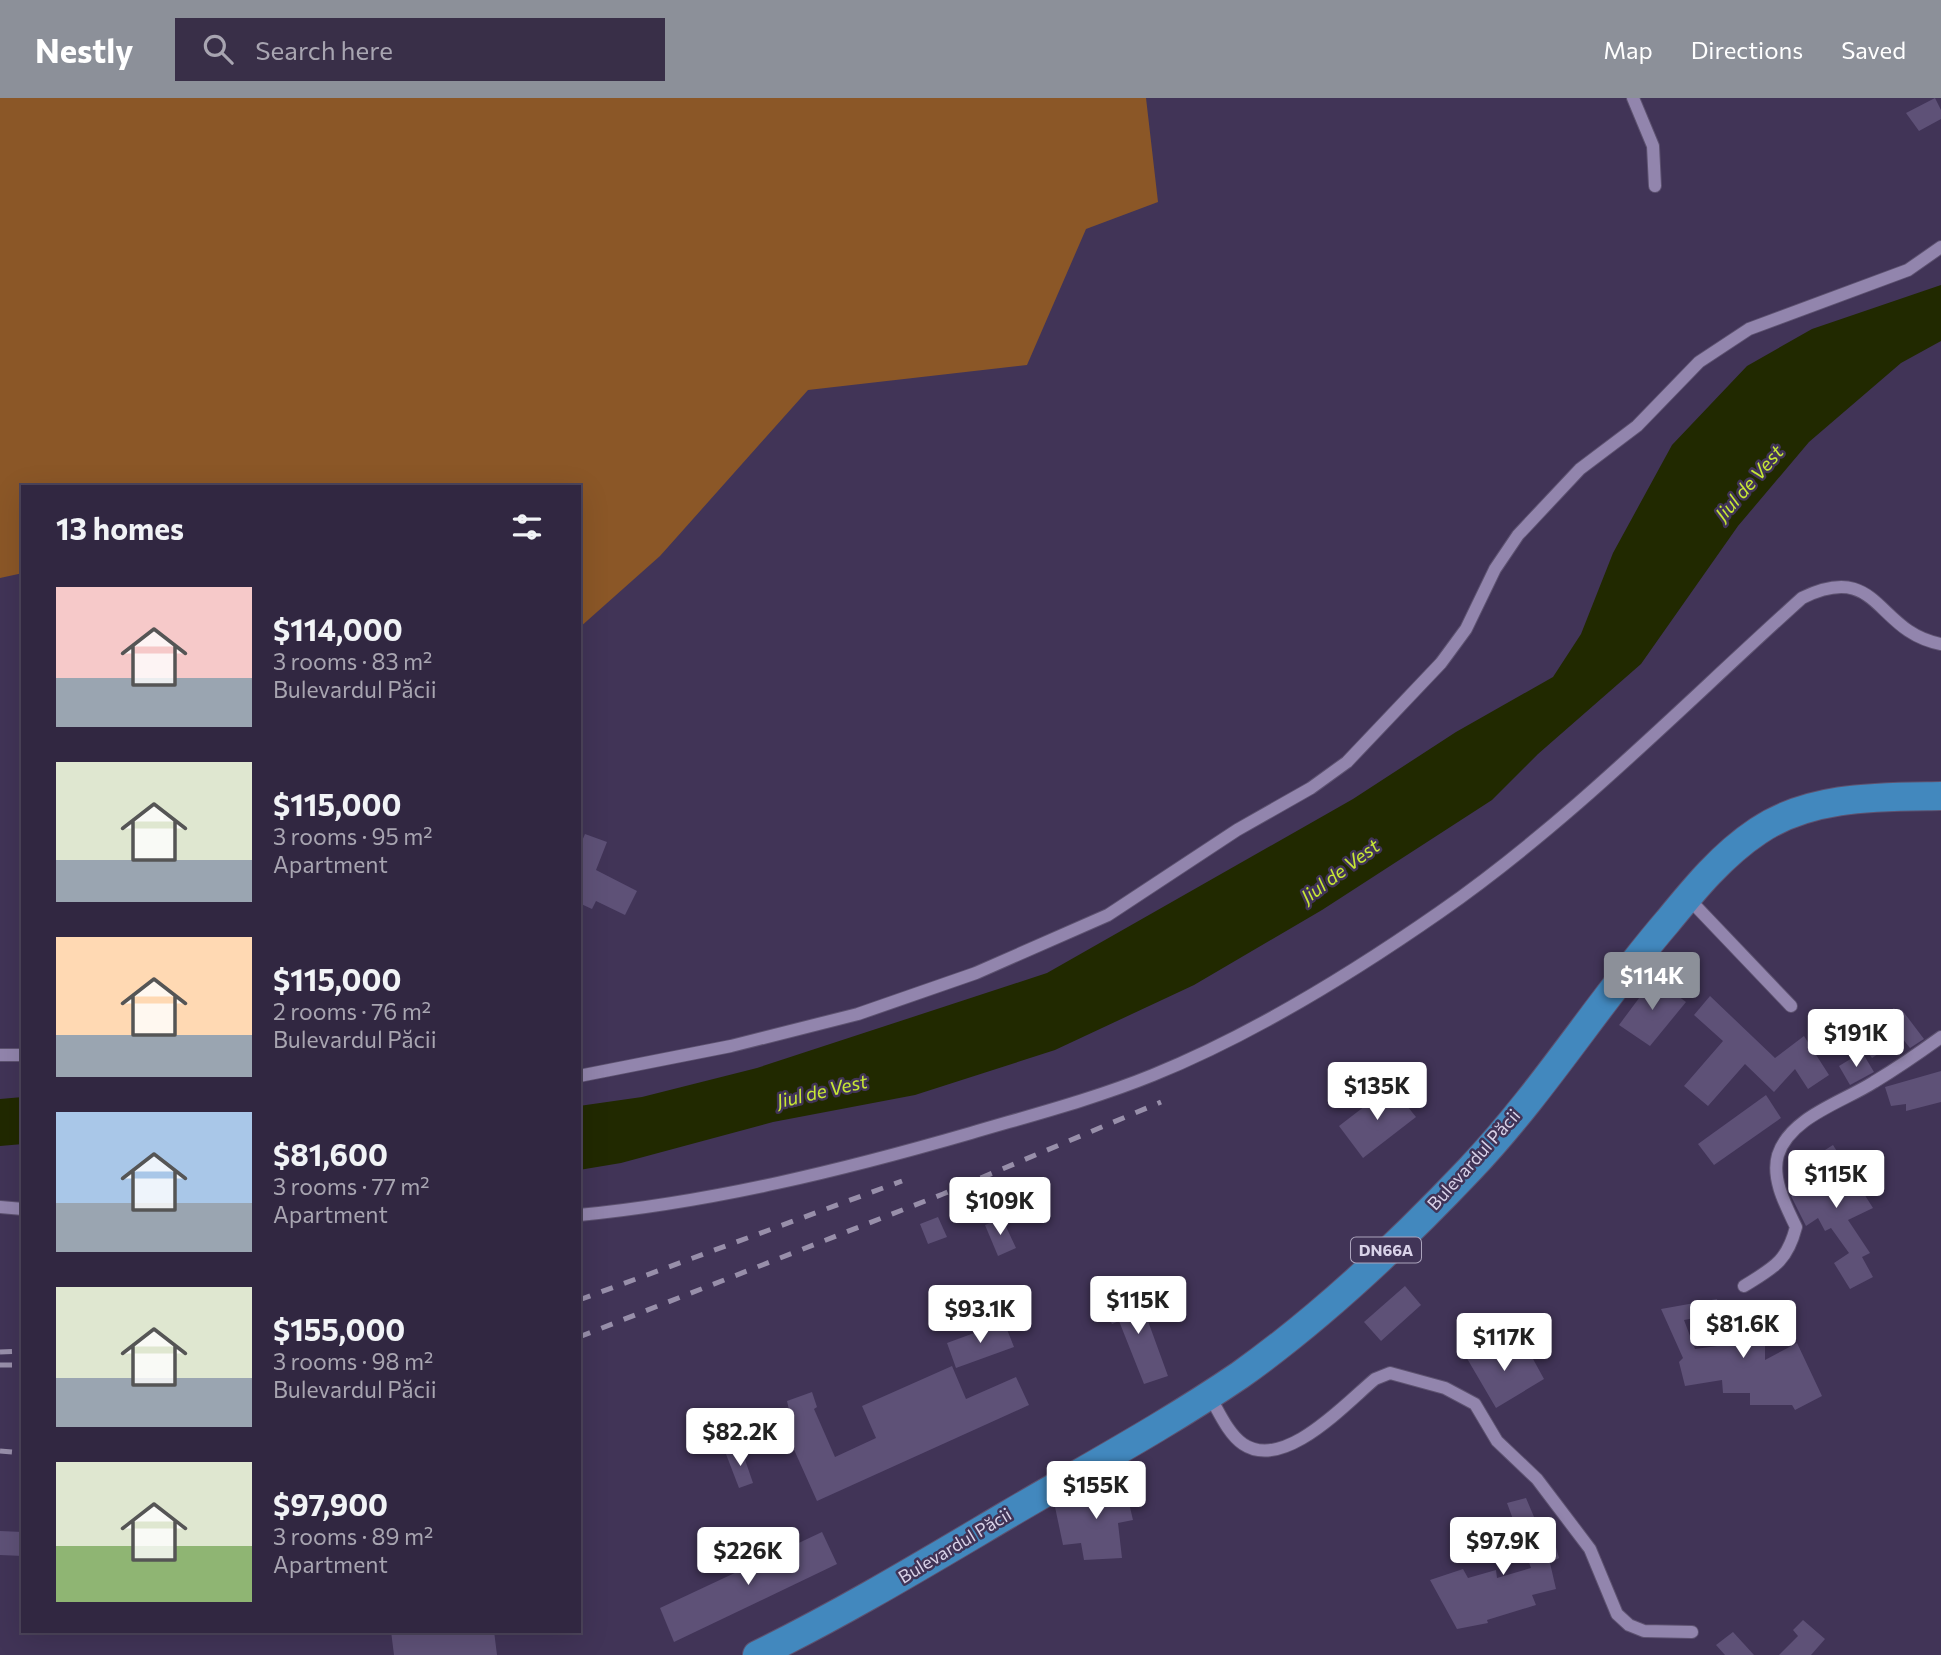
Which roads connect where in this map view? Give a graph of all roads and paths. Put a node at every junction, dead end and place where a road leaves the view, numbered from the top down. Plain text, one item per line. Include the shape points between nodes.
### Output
1 (1633, 98) edge
2 (1655, 186) dead end
3 (1941, 247) edge
4 (1941, 644) edge
5 (1941, 796) edge
6 (1688, 898) junction
7 (1791, 1006) dead end
8 (1941, 1037) edge
9 (0, 1055) edge
10 (21, 1055) edge
11 (581, 1076) edge
12 (0, 1207) edge
13 (21, 1209) edge
14 (581, 1215) edge
15 (1744, 1286) dead end
16 (1209, 1395) junction
17 (1692, 1632) dead end
18 (757, 1655) edge

1 - 2 street via 1653,146
3 - 11 street via 1908,270 1749,328 1699,362 1637,426 1580,469 1518,536 1495,569 1466,629 1441,663 1347,761 1311,789 1237,830 1108,915 976,973 858,1014 731,1046
4 - 14 street via 1901,627 1863,590 1842,585 1823,588 1802,598 1599,788 1517,853 1362,962 1219,1045 1102,1093 876,1162 735,1192
5 - 6 main road, Bulevardul Păcii / DN66A via 1854,799 1798,811 1742,842
6 - 7 street
6 - 16 main road, Bulevardul Păcii / DN66A via 1461,1178 1311,1319
8 - 15 street via 1815,1115 1784,1141 1776,1167 1796,1227 1790,1248 1778,1265
9 - 10 street
12 - 13 street
16 - 17 street via 1243,1444 1279,1451 1300,1441 1376,1379 1390,1373 1463,1395 1475,1404 1497,1441 1537,1479 1590,1549 1617,1614 1644,1631
16 - 18 main road, Bulevardul Păcii / DN66A via 907,1575

